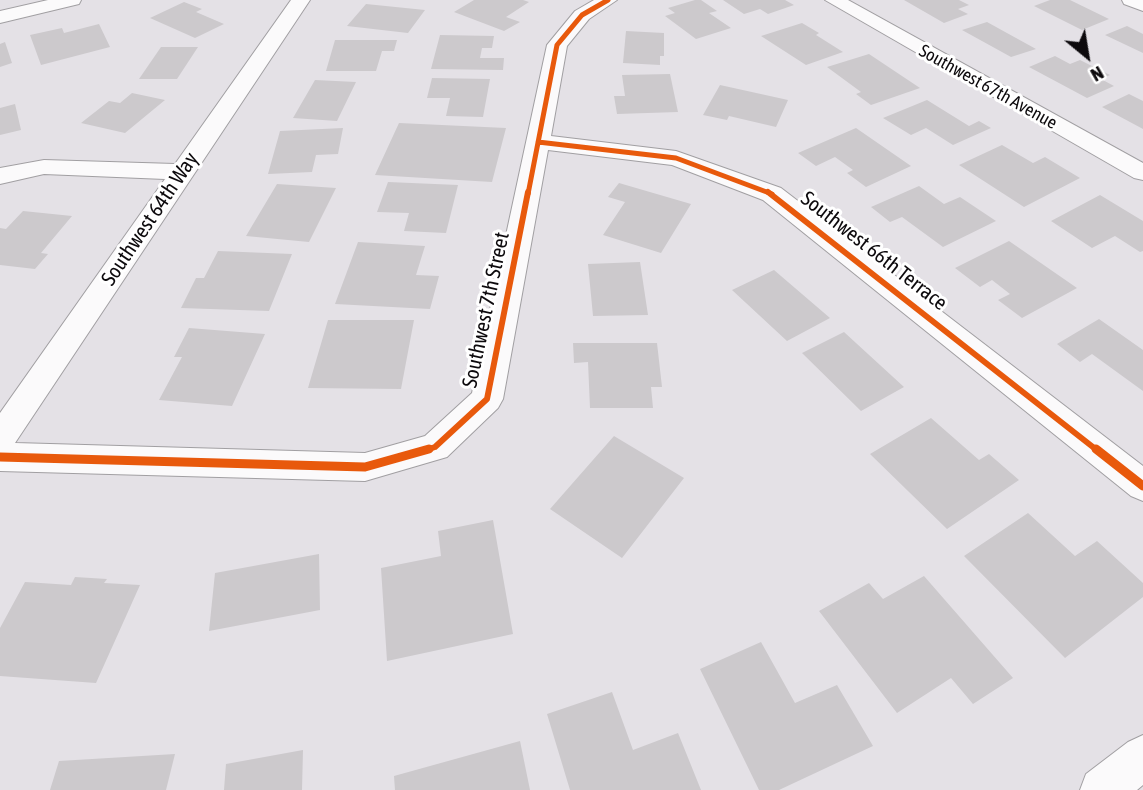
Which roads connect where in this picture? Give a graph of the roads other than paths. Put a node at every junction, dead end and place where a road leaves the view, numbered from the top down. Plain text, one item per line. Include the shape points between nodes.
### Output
1 (72, 0) edge
2 (301, 0) edge
3 (608, 0) edge
4 (834, 0) edge
5 (1131, 0) edge
6 (1143, 5) edge
7 (8, 10) edge
8 (538, 142) junction
9 (181, 172) junction
10 (1143, 173) edge
11 (0, 176) edge
12 (0, 439) edge
13 (0, 457) edge
14 (1143, 486) edge
15 (1143, 757) edge
16 (1102, 790) edge

1 - 7 street
2 - 9 street, Southwest 64th Way
3 - 8 street, Southwest 7th Street via 582,15 556,45
4 - 10 street, Southwest 67th Avenue
5 - 6 street
8 - 13 street, Southwest 7th Street via 486,399 435,447 365,467
8 - 14 street, Southwest 66th Terrace via 676,158 772,194
9 - 11 street via 44,167
9 - 12 street, Southwest 64th Way
15 - 16 street

